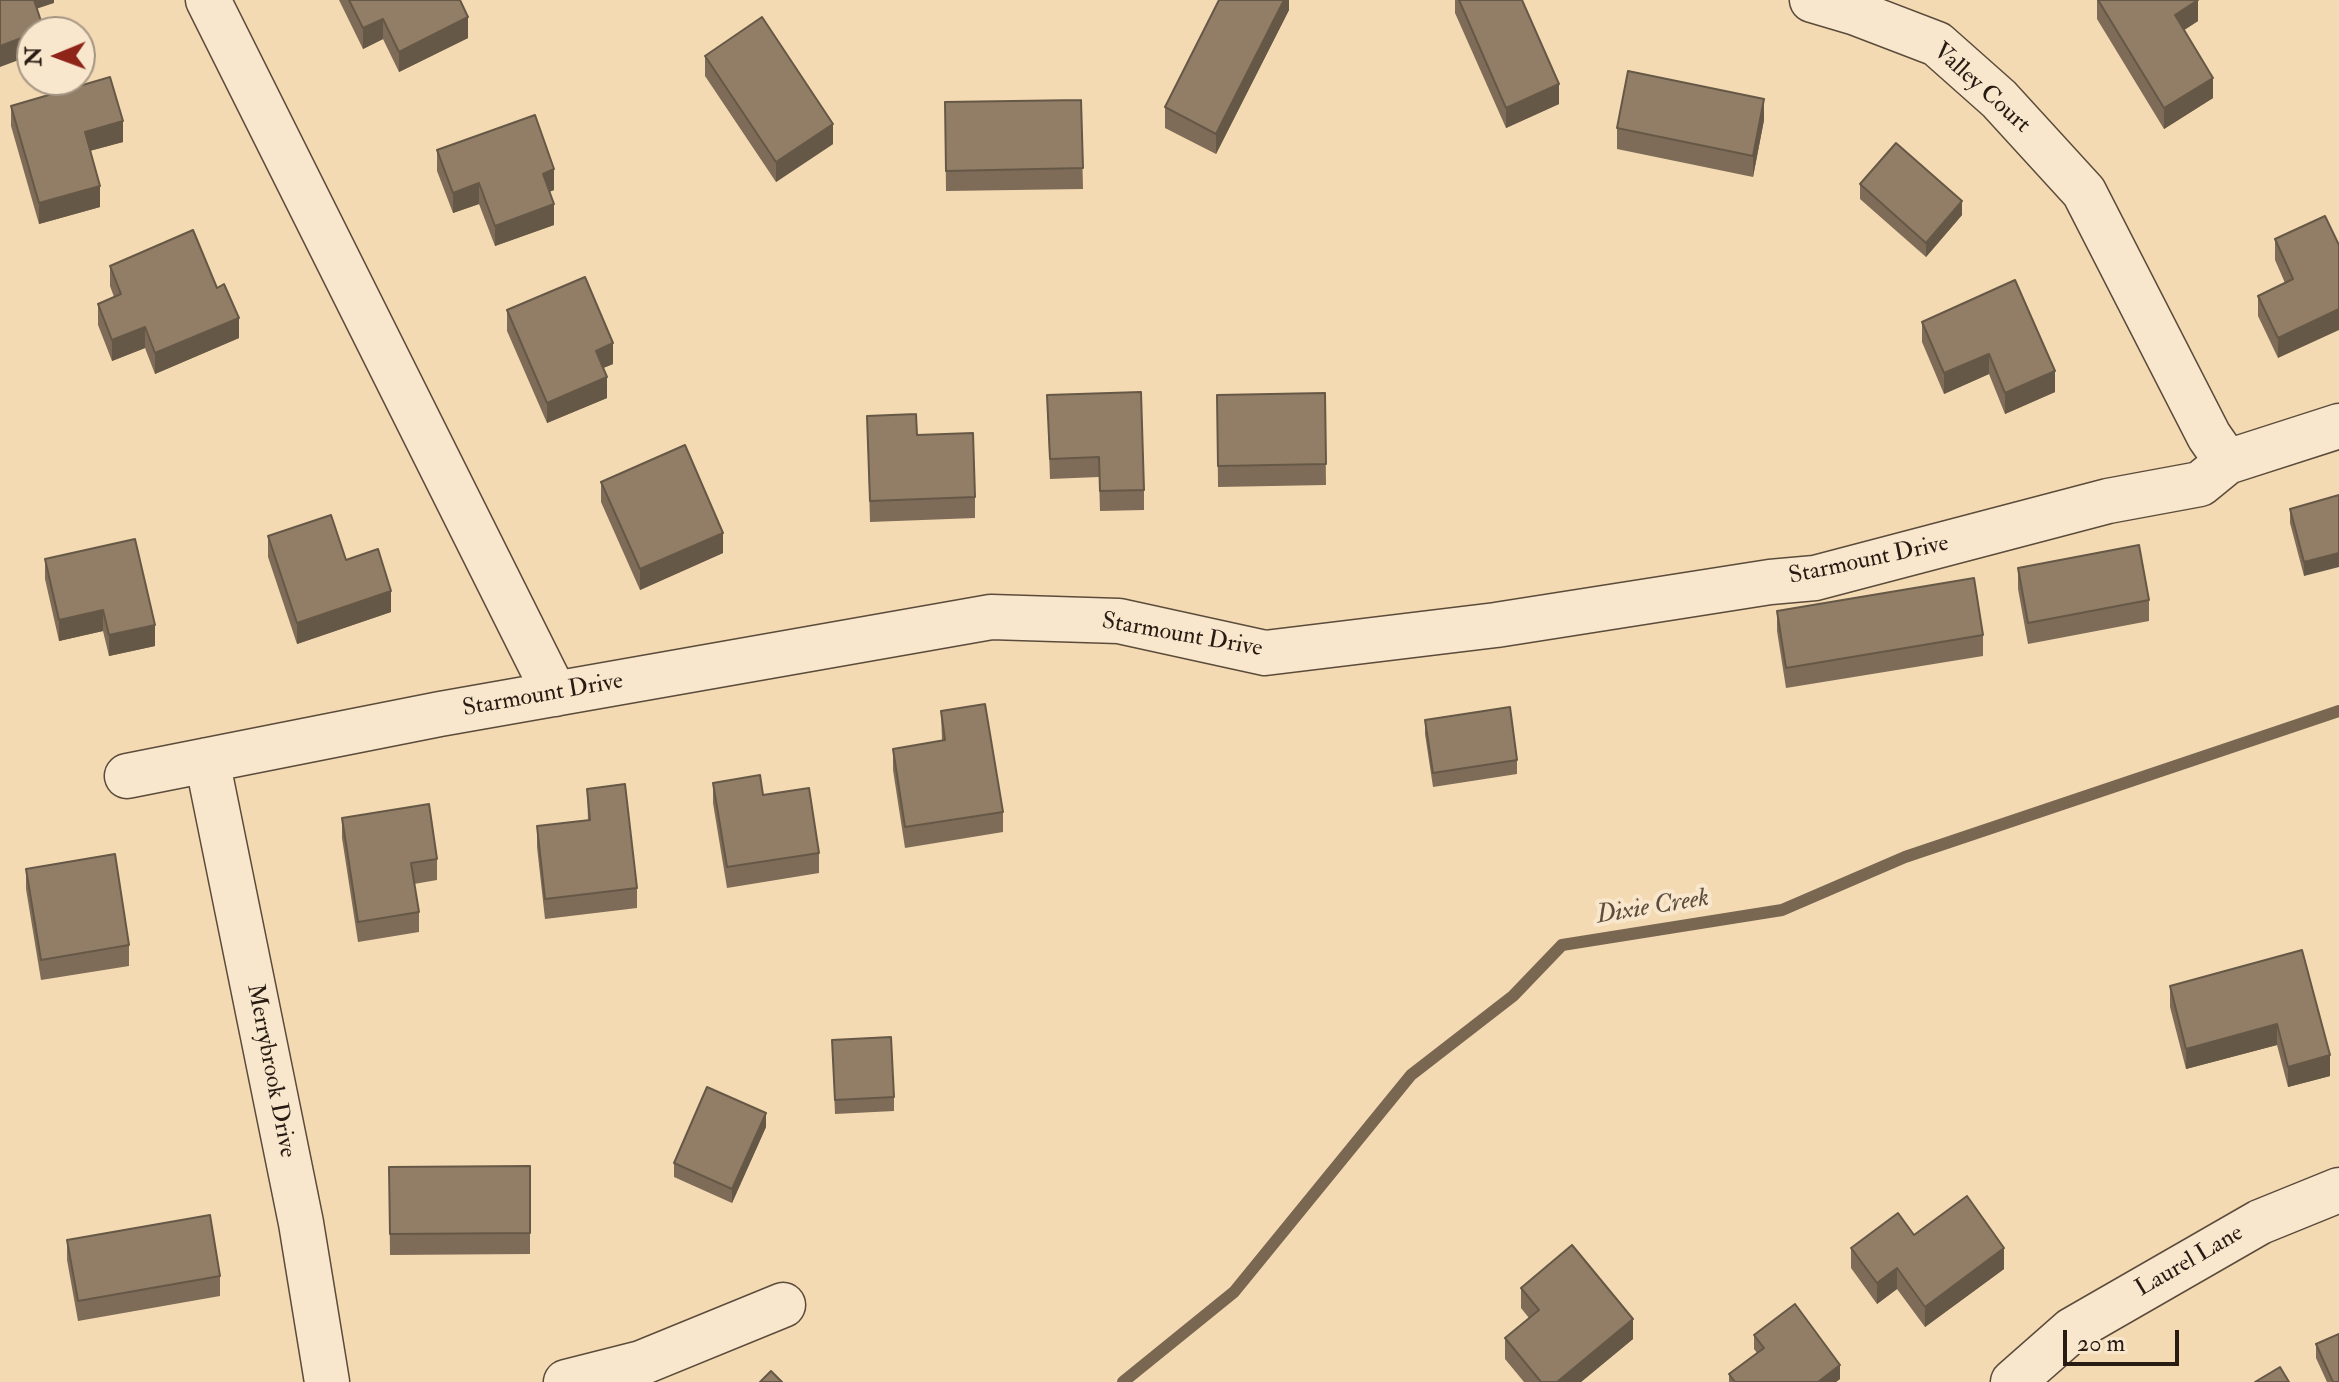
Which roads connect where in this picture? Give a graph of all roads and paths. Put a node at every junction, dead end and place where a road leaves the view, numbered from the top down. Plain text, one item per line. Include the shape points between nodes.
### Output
1 (208, 0) edge
2 (1812, 0) edge
3 (2339, 426) edge
4 (2227, 462) junction
5 (555, 694) junction
6 (207, 760) junction
7 (127, 776) dead end
8 (2339, 1190) edge
9 (783, 1305) dead end
10 (327, 1382) edge
11 (566, 1382) edge
12 (2013, 1382) edge

1 - 5 street
2 - 4 street, Valley Court via 1937,44 1999,99 2084,192
3 - 4 street, Starmount Drive
4 - 5 street, Starmount Drive via 2200,484 2108,501 1815,578 1496,625 1265,653 1119,621 991,617
5 - 6 street, Starmount Drive
6 - 7 street, Starmount Drive
6 - 10 street, Merrybrook Drive via 301,1223
8 - 12 street, Laurel Lane via 2260,1222 2072,1330
9 - 11 street via 641,1363

